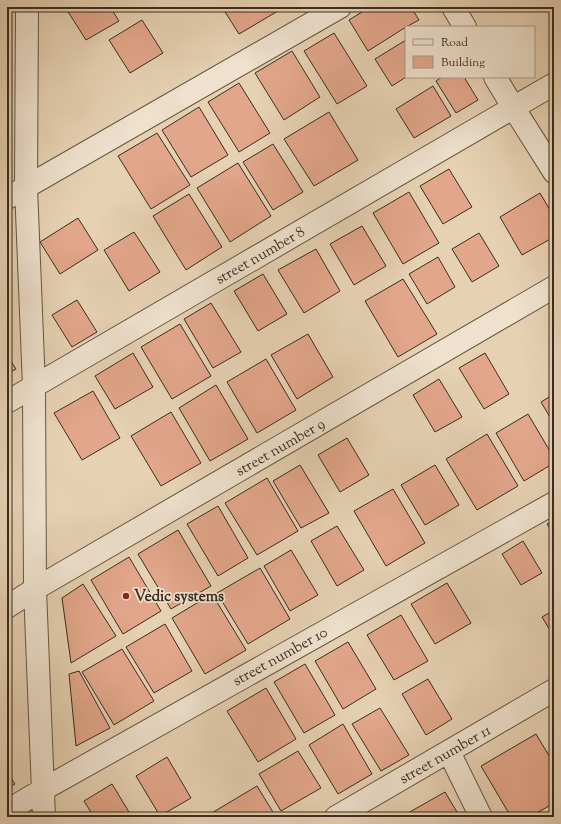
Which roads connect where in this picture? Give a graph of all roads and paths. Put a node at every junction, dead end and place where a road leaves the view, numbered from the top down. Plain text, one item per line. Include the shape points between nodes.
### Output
1 (27, 7) edge
2 (340, 7) edge
3 (453, 7) edge
4 (464, 26) edge
5 (496, 78) edge
6 (554, 84) edge
7 (513, 107) junction
8 (554, 172) edge
9 (26, 187) junction
10 (7, 198) edge
11 (554, 287) edge
12 (34, 387) junction
13 (7, 402) edge
14 (554, 502) edge
15 (35, 589) junction
16 (7, 607) edge
17 (554, 690) edge
18 (449, 752) junction
19 (44, 790) junction
20 (7, 811) edge
21 (44, 817) edge
22 (336, 817) edge
23 (481, 817) edge

1 - 9 street
2 - 9 street
3 - 4 street
5 - 7 street
6 - 7 street, street number 8
7 - 8 street
7 - 12 street, street number 8
9 - 10 street
9 - 12 street
11 - 15 street, street number 9
12 - 13 street, street number 8
12 - 15 street
14 - 19 street, street number 10
15 - 16 street, street number 9
15 - 19 street
17 - 18 street, street number 11
18 - 22 street, street number 11
18 - 23 street
19 - 20 street, street number 10
19 - 21 street

